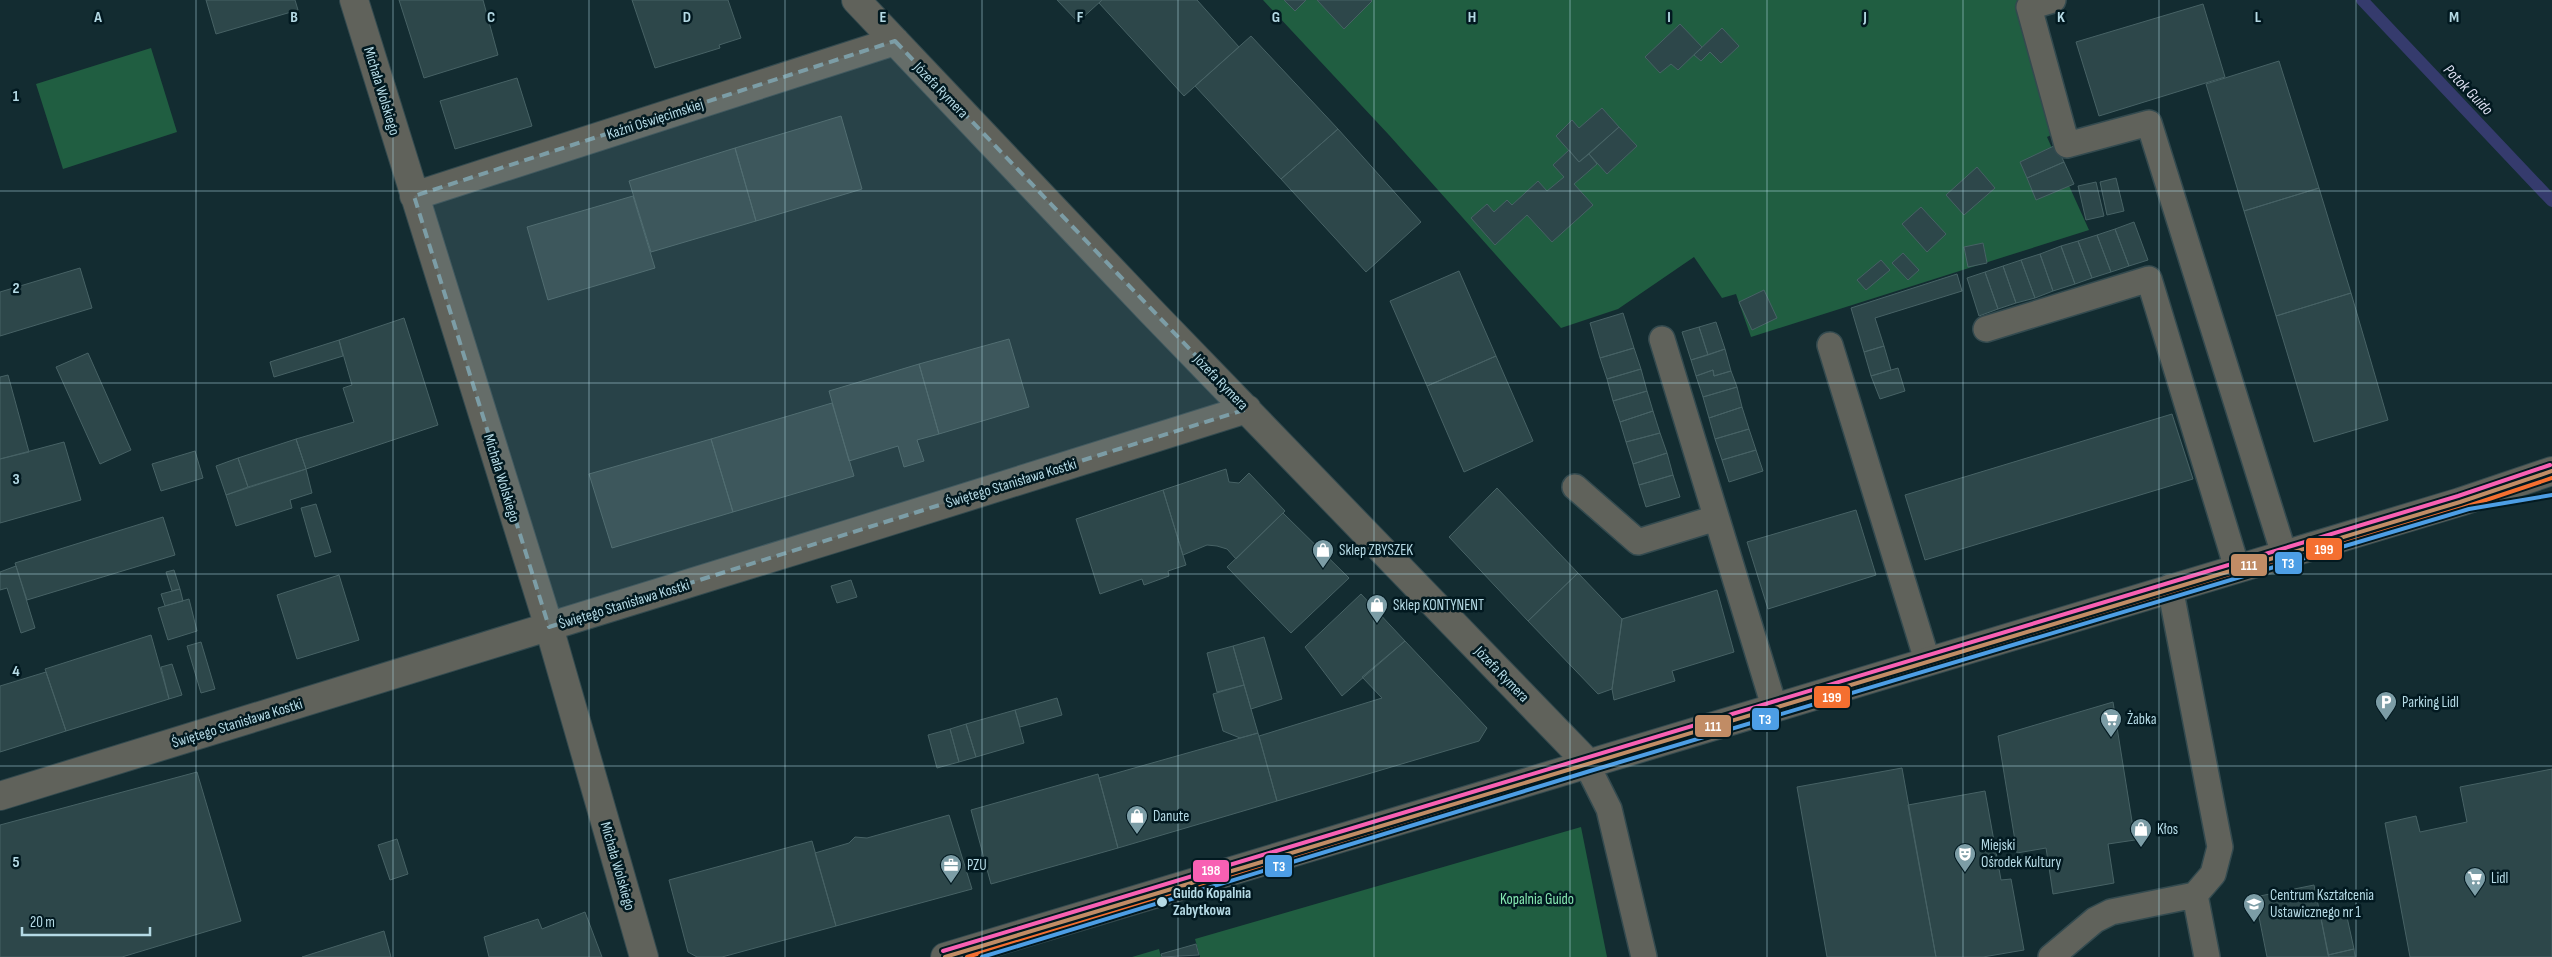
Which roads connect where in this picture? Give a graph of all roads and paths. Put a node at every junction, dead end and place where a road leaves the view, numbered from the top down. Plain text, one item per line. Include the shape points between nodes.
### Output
1 (354, 0) edge
2 (856, 0) edge
3 (2053, 0) edge
4 (895, 42) junction
5 (414, 196) junction
6 (1986, 329) dead end
7 (1662, 339) dead end
8 (1830, 345) dead end
9 (1247, 409) junction
10 (2552, 471) edge
11 (1575, 487) dead end
12 (1716, 518) junction
13 (2284, 554) junction
14 (2237, 568) junction
15 (2170, 587) junction
16 (549, 627) junction
17 (1927, 660) junction
18 (1774, 706) junction
19 (1588, 763) junction
20 (0, 796) edge
21 (2195, 895) junction
22 (644, 957) edge
23 (945, 957) edge
24 (1644, 957) edge
25 (2051, 957) edge
26 (2207, 957) edge

1 - 5 street, Michała Wolskiego
2 - 4 street, Józefa Rymera
3 - 13 lane via 2029,7 2067,146 2149,122
4 - 5 street, Kaźni Oświęcimskiej
4 - 9 street, Józefa Rymera
5 - 16 street, Michała Wolskiego
6 - 14 lane via 2149,279
7 - 12 lane
8 - 17 lane
9 - 16 street, Świętego Stanisława Kostki
9 - 19 street, Józefa Rymera
10 - 13 street
11 - 12 lane via 1638,542
12 - 18 lane
13 - 14 street
14 - 15 street
15 - 17 street
15 - 21 lane via 2220,847 2213,874
16 - 20 street, Świętego Stanisława Kostki
16 - 22 street, Michała Wolskiego
17 - 18 street
18 - 19 street
19 - 23 street
19 - 24 lane via 1609,809
21 - 25 lane via 2111,912 2095,920
21 - 26 lane

